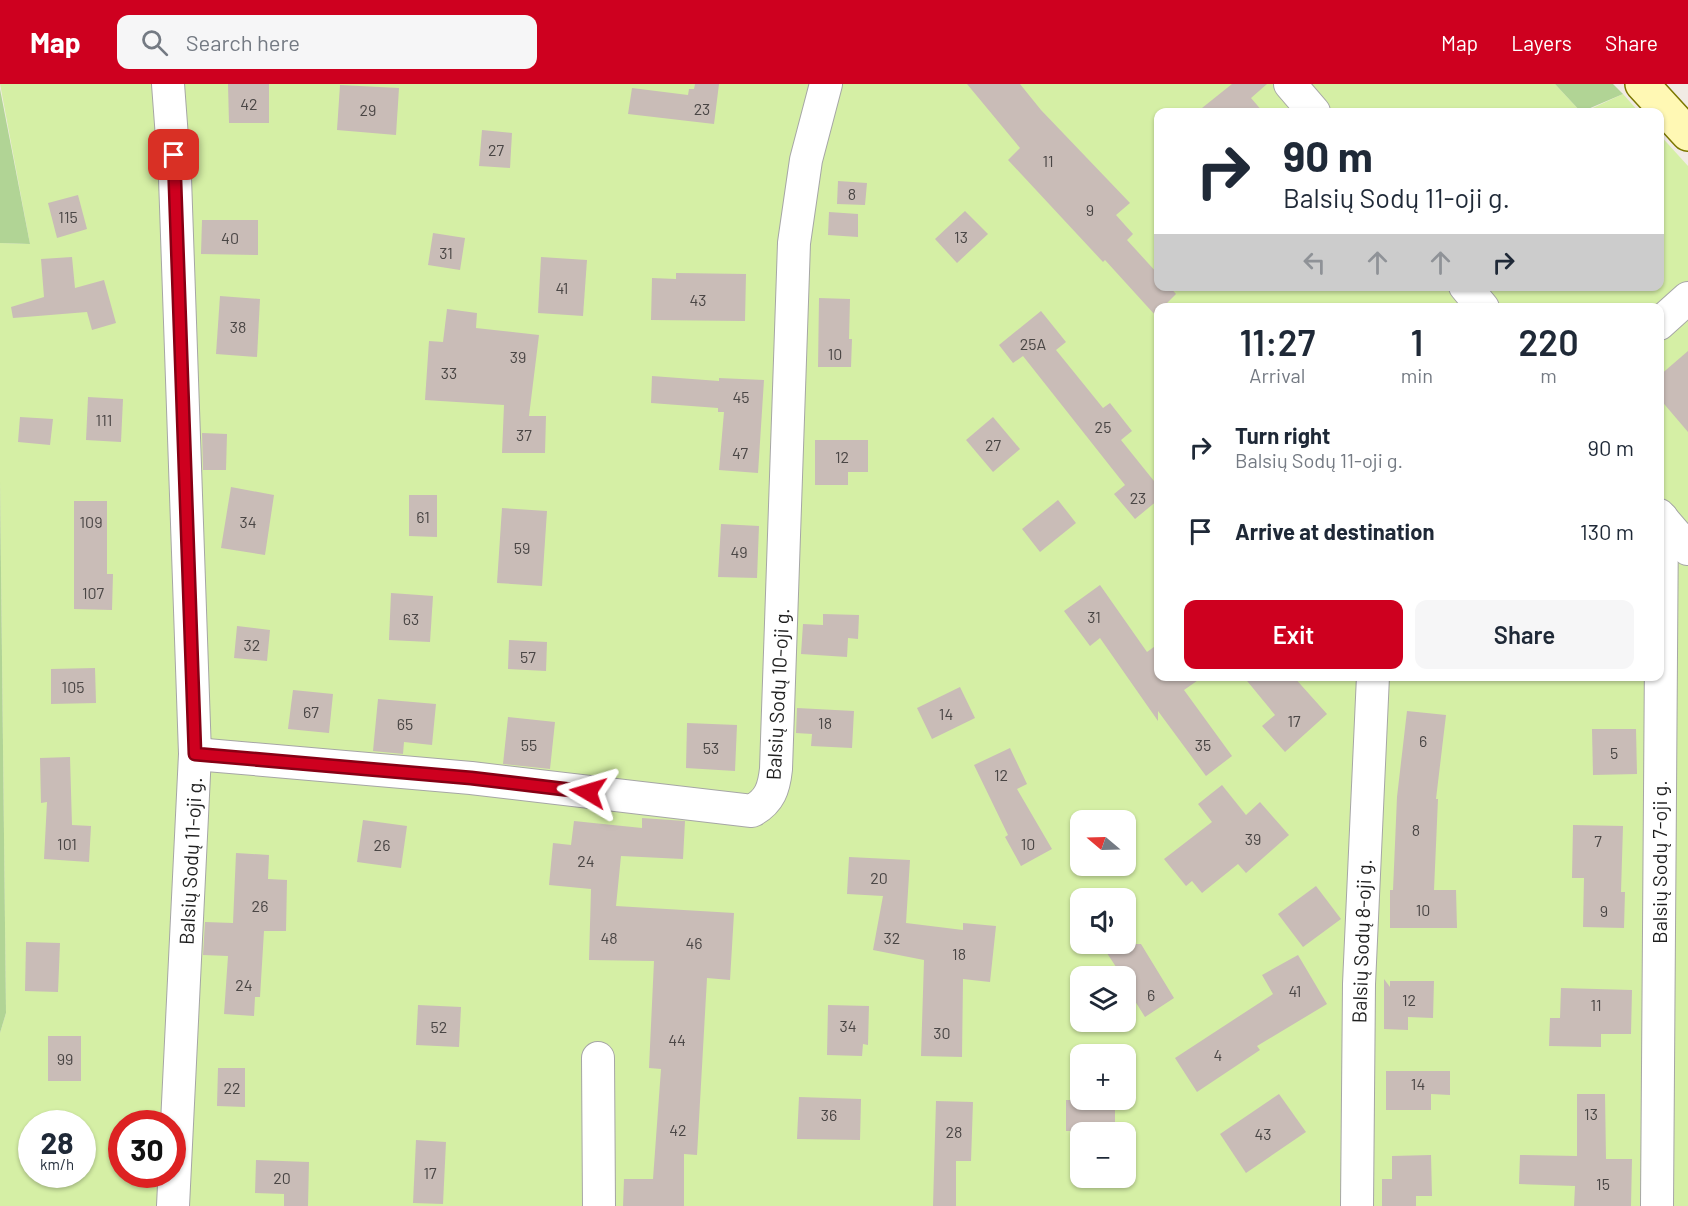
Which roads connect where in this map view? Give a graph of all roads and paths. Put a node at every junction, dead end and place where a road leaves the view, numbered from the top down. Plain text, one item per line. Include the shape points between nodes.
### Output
1 (168, 84) edge
2 (826, 84) edge
3 (1290, 84) edge
4 (1642, 84) edge
5 (1311, 108) edge
6 (1688, 134) edge
7 (1469, 291) edge
8 (1688, 298) edge
9 (1479, 303) edge
10 (1664, 320) edge
11 (1664, 521) edge
12 (1688, 549) edge
13 (1373, 681) edge
14 (1659, 681) edge
15 (195, 754) junction
16 (598, 1058) dead end
17 (172, 1206) edge
18 (599, 1206) edge
19 (1357, 1206) edge
20 (1656, 1206) edge

1 - 15 street, Balsių Sodų 11-oji g. via 176,178
2 - 15 street, Balsių Sodų 10-oji g. via 806,160 794,243 776,769 775,784 762,806 752,811 471,778
3 - 5 street
4 - 6 main road
7 - 9 street
8 - 10 street
11 - 12 street
13 - 19 street, Balsių Sodų 8-oji g. via 1359,984
14 - 20 street, Balsių Sodų 7-oji g.
15 - 17 street, Balsių Sodų 11-oji g.
16 - 18 street

